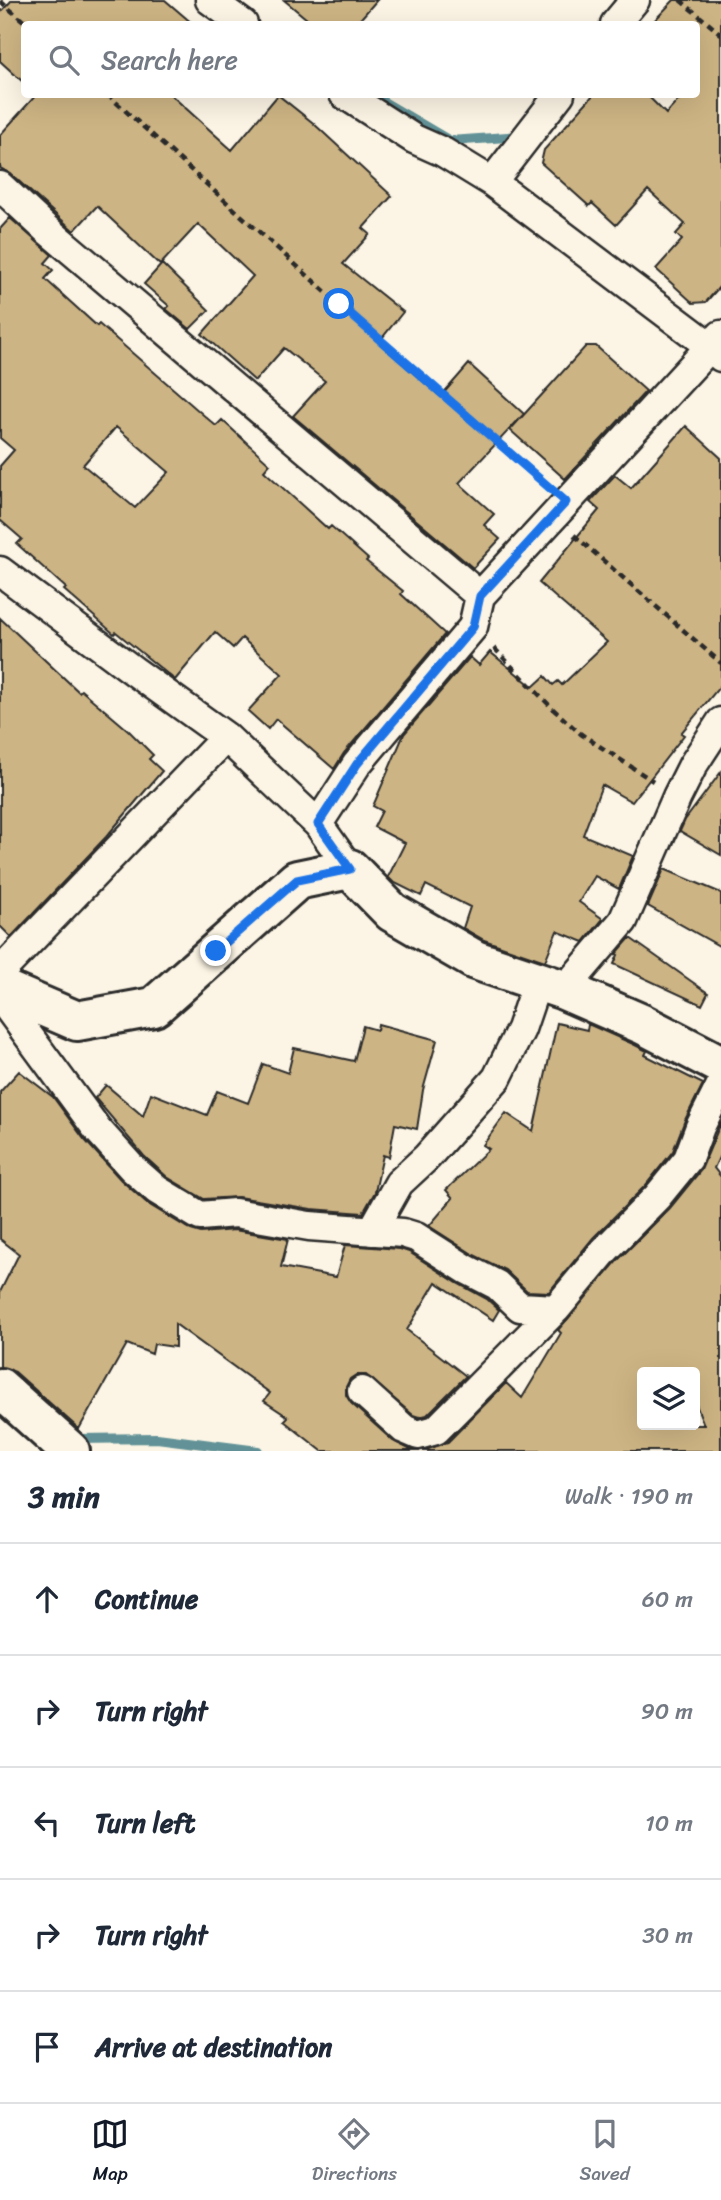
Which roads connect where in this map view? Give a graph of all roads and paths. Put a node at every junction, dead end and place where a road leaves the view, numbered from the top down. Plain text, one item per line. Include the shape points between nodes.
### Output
1 (210, 0) edge
2 (635, 0) edge
3 (680, 0) edge
4 (0, 1) edge
5 (23, 21) edge
6 (239, 21) edge
7 (618, 21) edge
8 (721, 34) edge
9 (111, 98) edge
10 (350, 98) edge
11 (557, 98) edge
12 (492, 182) junction
13 (0, 186) edge
14 (718, 346) edge
15 (559, 509) junction
16 (0, 571) edge
17 (480, 596) junction
18 (473, 627) junction
19 (721, 663) edge
20 (721, 722) edge
21 (226, 737) junction
22 (677, 797) junction
23 (318, 824) junction
24 (350, 869) junction
25 (0, 972) edge
26 (551, 984) junction
27 (0, 988) edge
28 (0, 997) edge
29 (721, 1065) edge
30 (721, 1085) edge
31 (372, 1231) junction
32 (556, 1308) junction
33 (0, 1388) edge
34 (362, 1391) dead end
35 (70, 1451) edge

1 - 6 street
2 - 7 street
3 - 8 path
4 - 5 path
9 - 15 path
10 - 12 street
11 - 12 street
12 - 14 street
13 - 17 street
14 - 15 street
15 - 17 street
15 - 19 path
16 - 21 street
17 - 18 street
18 - 22 path via 581,734
18 - 23 street via 357,764
20 - 22 street
21 - 23 street
21 - 25 street
22 - 26 street via 623,920
23 - 24 street
24 - 26 street via 392,912 431,936 475,960
24 - 27 street via 297,880 155,1007 77,1021
26 - 29 street
26 - 31 street via 521,1029 497,1078 399,1183
28 - 31 street via 97,1129 156,1190 200,1216 235,1213
30 - 32 street via 688,1159
31 - 32 street via 416,1237 497,1285 520,1307
32 - 34 street via 436,1430 418,1435 404,1429
33 - 35 street

